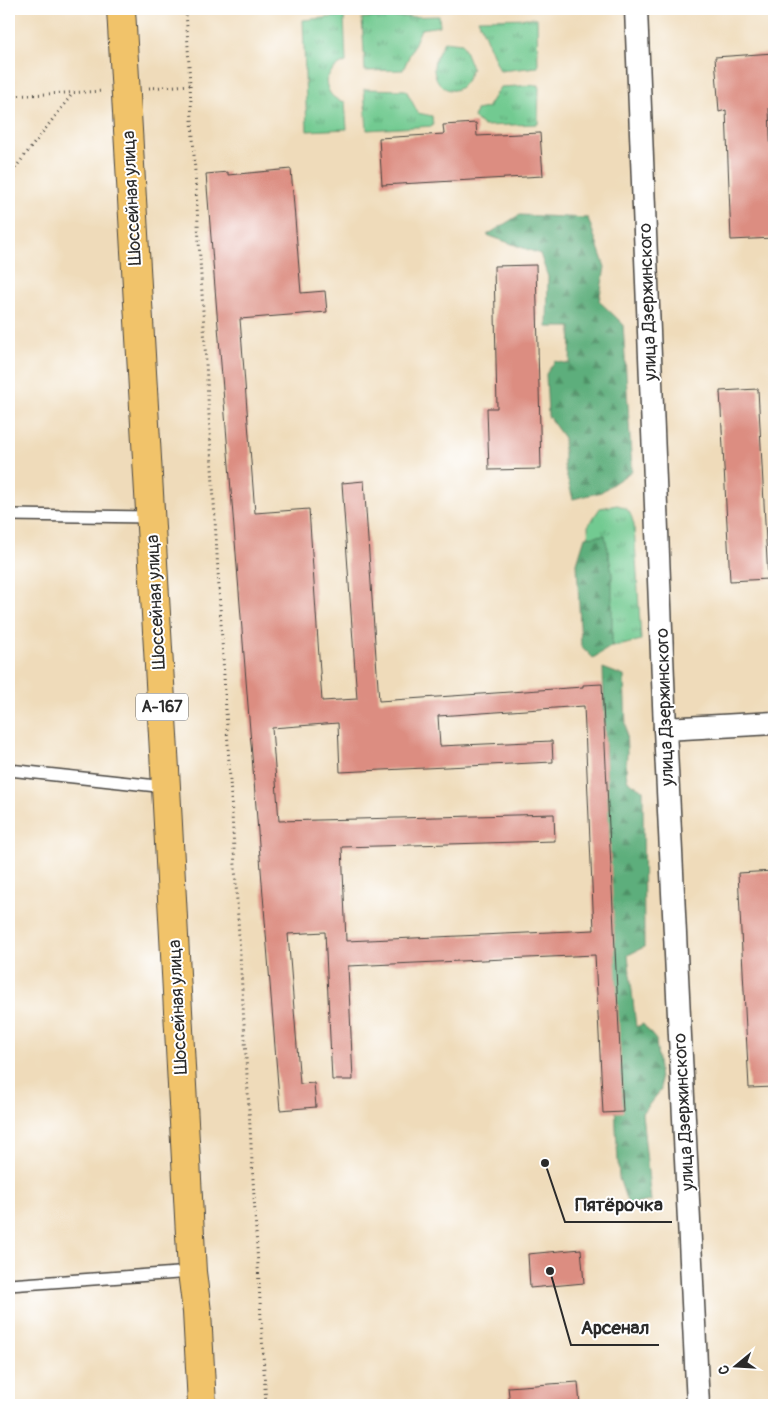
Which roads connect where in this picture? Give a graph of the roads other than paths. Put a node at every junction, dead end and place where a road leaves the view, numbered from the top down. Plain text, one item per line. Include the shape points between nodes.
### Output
1 (121, 9) edge
2 (636, 9) edge
3 (9, 515) edge
4 (150, 517) junction
5 (774, 724) edge
6 (665, 729) junction
7 (9, 770) edge
8 (166, 787) junction
9 (192, 1272) junction
10 (9, 1285) edge
11 (202, 1405) edge
12 (698, 1405) edge

1 - 4 highway, Шоссейная улица / А-167
2 - 6 street, улица Дзержинского
3 - 4 lane
4 - 8 highway, Шоссейная улица / А-167
5 - 6 street
6 - 12 street, улица Дзержинского
7 - 8 lane
8 - 9 highway, Шоссейная улица / А-167
9 - 10 lane
9 - 11 highway, Шоссейная улица / А-167

